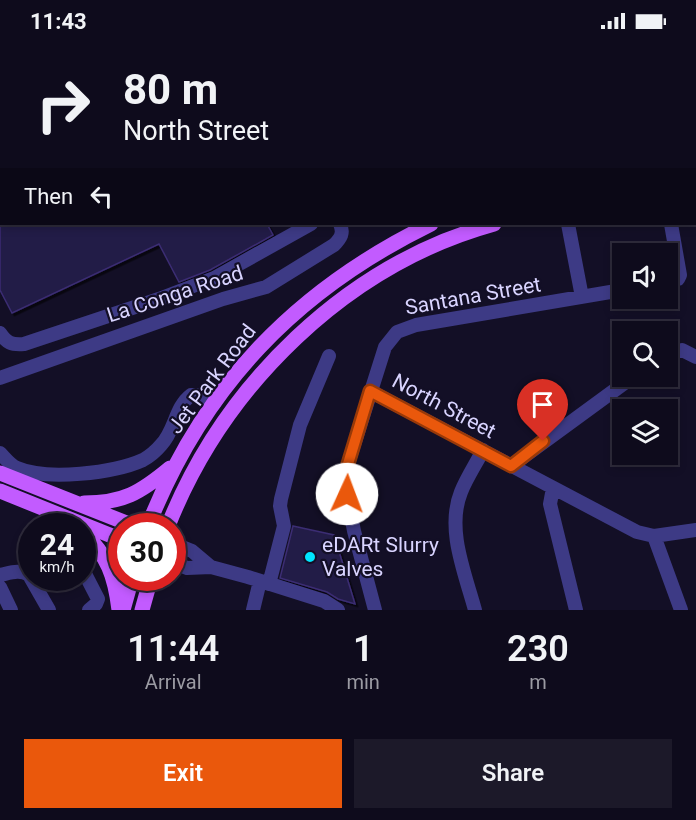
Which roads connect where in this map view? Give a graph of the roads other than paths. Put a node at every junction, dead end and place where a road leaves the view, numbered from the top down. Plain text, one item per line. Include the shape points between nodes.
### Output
1 (309, 225) edge
2 (340, 225) edge
3 (429, 225) edge
4 (490, 225) edge
5 (568, 225) edge
6 (671, 225) edge
7 (674, 243) edge
8 (678, 264) edge
9 (678, 279) edge
10 (612, 292) edge
11 (582, 297) junction
12 (0, 333) edge
13 (678, 351) edge
14 (329, 356) dead end
15 (696, 357) edge
16 (0, 378) edge
17 (619, 387) edge
18 (370, 391) junction
19 (214, 404) junction
20 (483, 450) junction
21 (0, 453) edge
22 (175, 464) junction
23 (511, 466) junction
24 (0, 473) edge
25 (553, 488) junction
26 (0, 491) edge
27 (75, 503) junction
28 (51, 513) edge
29 (153, 513) edge
30 (173, 513) edge
31 (108, 516) edge
32 (696, 531) edge
33 (654, 536) junction
34 (96, 545) edge
35 (186, 549) edge
36 (211, 567) junction
37 (186, 568) edge
38 (0, 575) edge
39 (265, 582) junction
40 (0, 587) edge
41 (94, 591) edge
42 (128, 591) edge
43 (148, 591) edge
44 (11, 610) edge
45 (49, 610) edge
46 (89, 610) edge
47 (121, 610) edge
48 (142, 610) edge
49 (253, 610) edge
50 (338, 610) edge
51 (375, 610) edge
52 (475, 610) edge
53 (576, 610) edge
54 (681, 610) edge

1 - 12 street via 214,278 159,299 24,344 13,345
2 - 16 street, La Conga Road via 341,237 334,245 266,287
3 - 19 main road, Jet Park Road via 358,264 302,305 250,357
4 - 30 main road, Jet Park Road via 414,254 367,282 310,325 273,360 235,406 201,455
5 - 11 street
6 - 7 street
8 - 9 street
10 - 11 street, Santana Street
11 - 18 street, Santana Street via 404,328 385,347
13 - 15 street
14 - 39 street via 300,425 281,499 284,526
17 - 23 street
18 - 20 street, North Street
18 - 51 street, Santana Street via 346,480 354,531
19 - 21 street via 200,395 191,395 183,402 162,444 134,463 55,475 18,468
19 - 22 main road, Jet Park Road
20 - 23 street, North Street
20 - 52 street via 461,493 455,528
22 - 27 main road via 131,496 109,502
22 - 29 main road, Jet Park Road
23 - 25 street, North Street
24 - 27 main road
25 - 33 street, North Street via 638,532
25 - 53 street via 550,504
26 - 28 main road
27 - 31 main road
32 - 33 street, North Street
33 - 54 street
34 - 47 main road via 108,564
35 - 36 street
36 - 37 street
36 - 39 street
38 - 45 street via 25,572
39 - 49 street
39 - 50 street via 324,601
40 - 44 street
41 - 46 street via 98,599
42 - 47 main road
43 - 48 main road

